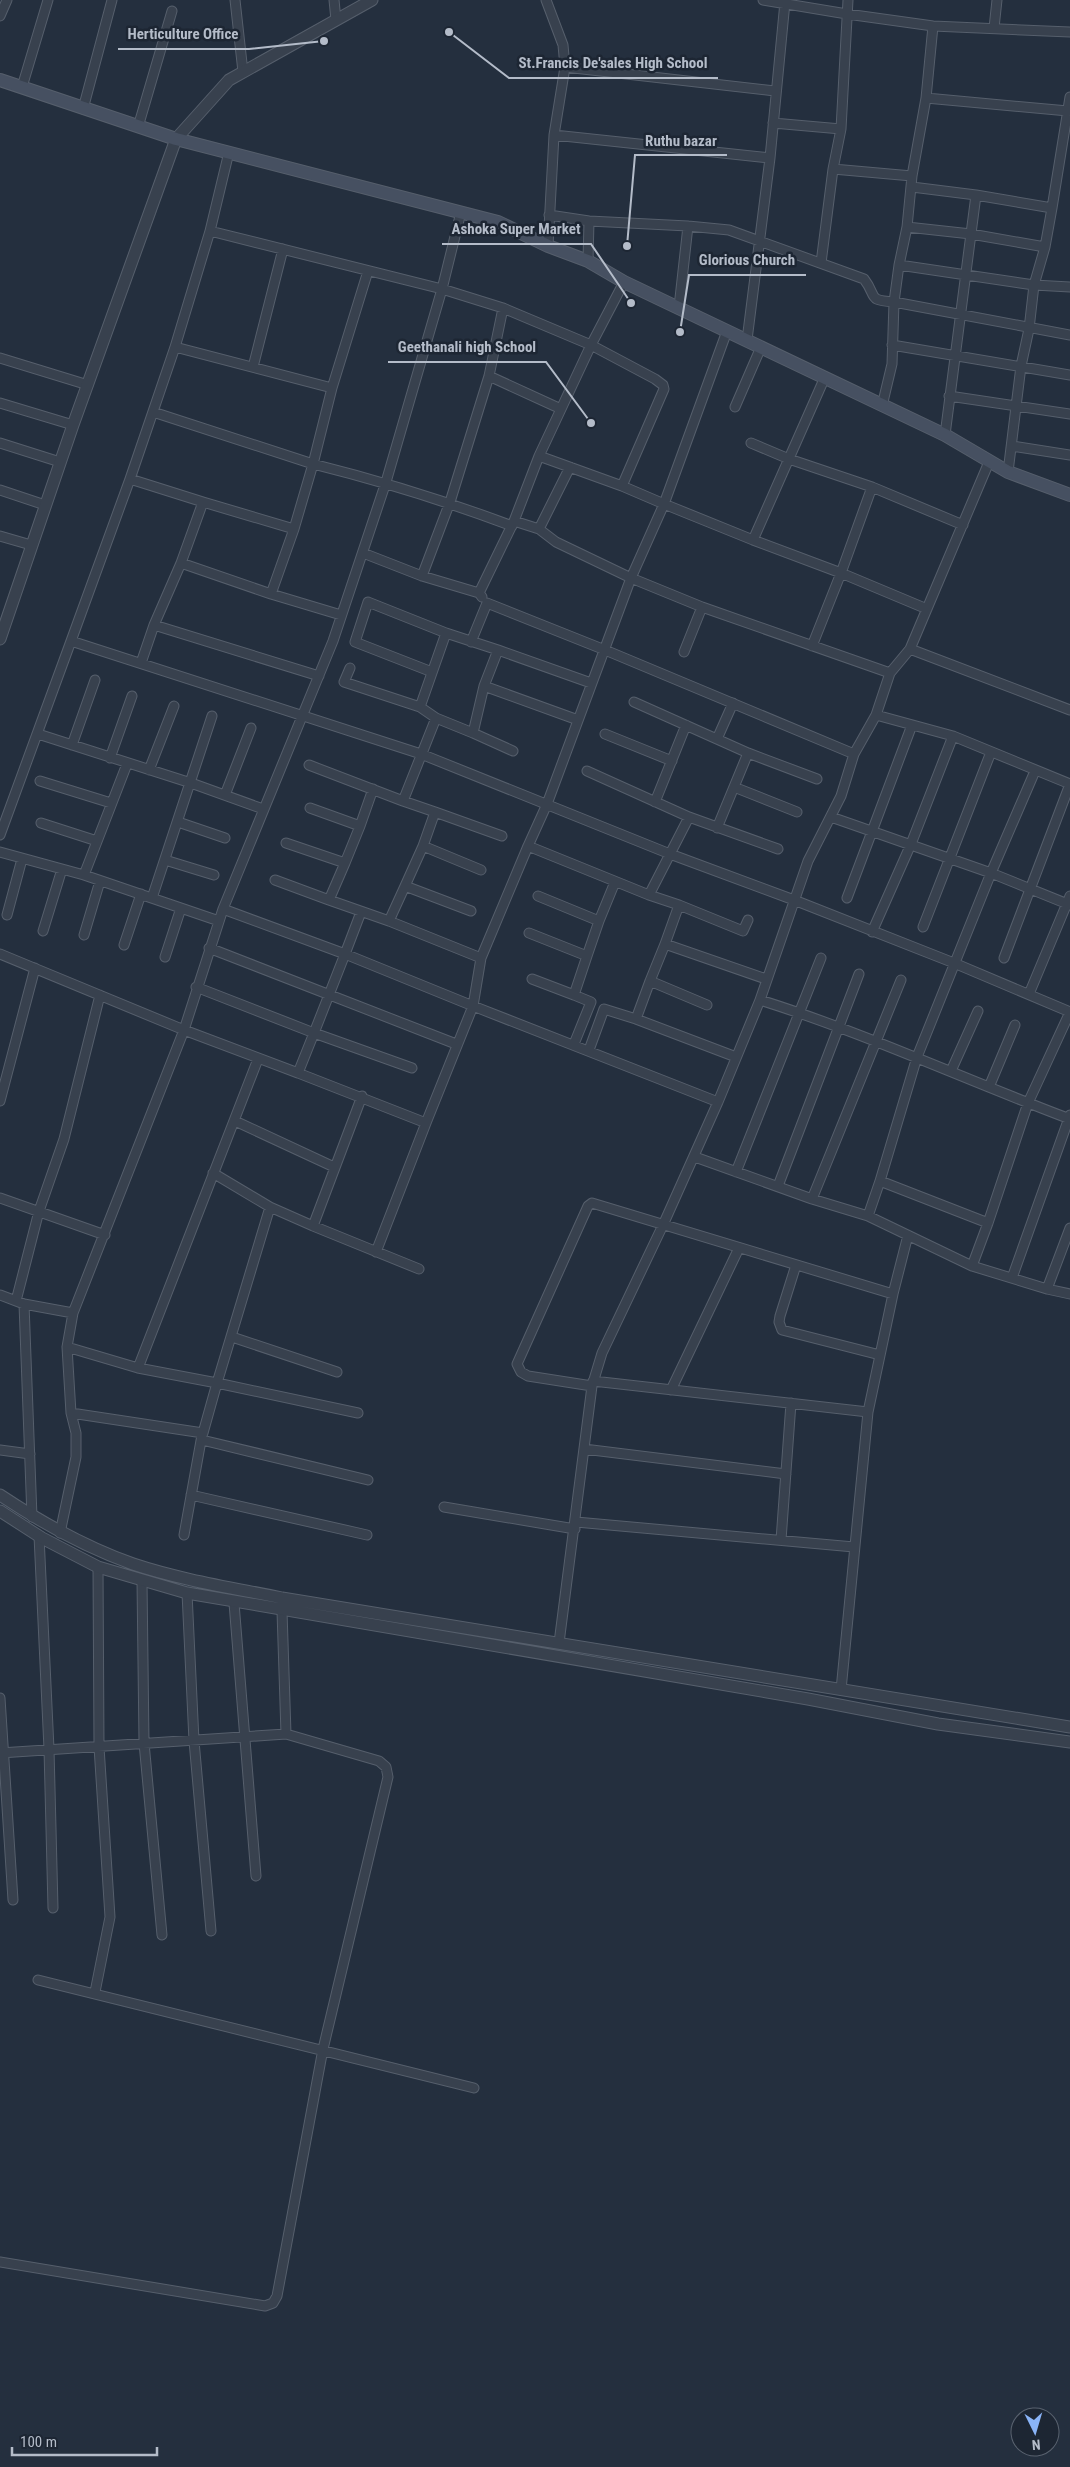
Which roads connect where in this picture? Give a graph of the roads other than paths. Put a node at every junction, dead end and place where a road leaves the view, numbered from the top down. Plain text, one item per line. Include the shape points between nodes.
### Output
1 (7, 0) edge
2 (48, 0) edge
3 (112, 0) edge
4 (235, 0) edge
5 (334, 0) edge
6 (372, 0) edge
7 (546, 0) edge
8 (763, 0) edge
9 (848, 0) edge
10 (996, 0) edge
11 (785, 2) junction
12 (172, 11) dead end
13 (847, 14) junction
14 (0, 16) edge
15 (336, 20) junction
16 (933, 26) junction
17 (994, 28) junction
18 (1070, 32) edge
19 (565, 67) junction
20 (243, 72) junction
21 (0, 80) edge
22 (22, 87) junction
23 (775, 91) junction
24 (1070, 97) edge
25 (926, 98) junction
26 (83, 109) junction
27 (1068, 112) junction
28 (773, 123) junction
29 (138, 127) junction
30 (841, 129) junction
31 (554, 135) junction
32 (176, 139) junction
33 (229, 152) junction
34 (770, 158) junction
35 (833, 169) junction
36 (912, 176) junction
37 (912, 187) junction
38 (976, 195) junction
39 (1052, 208) junction
40 (461, 212) junction
41 (550, 215) junction
42 (589, 221) junction
43 (688, 226) junction
44 (907, 226) junction
45 (210, 231) junction
46 (971, 234) junction
47 (761, 240) junction
48 (548, 246) junction
49 (1045, 248) junction
50 (283, 249) junction
51 (588, 261) junction
52 (821, 263) junction
53 (899, 265) junction
54 (368, 270) junction
55 (965, 274) junction
56 (624, 282) junction
57 (1034, 285) junction
58 (1070, 287) edge
59 (442, 289) junction
60 (894, 302) junction
61 (678, 307) junction
62 (503, 308) junction
63 (959, 314) junction
64 (1029, 329) junction
65 (727, 331) junction
66 (1070, 335) edge
67 (747, 340) junction
68 (591, 345) junction
69 (892, 345) junction
70 (175, 347) junction
71 (761, 347) junction
72 (956, 355) junction
73 (0, 358) edge
74 (1021, 366) junction
75 (253, 367) junction
76 (1070, 375) edge
77 (489, 376) junction
78 (824, 377) junction
79 (88, 385) junction
80 (332, 388) junction
81 (949, 396) junction
82 (0, 403) edge
83 (882, 406) junction
84 (1016, 406) junction
85 (735, 407) dead end
86 (561, 409) junction
87 (153, 412) junction
88 (1070, 414) edge
89 (73, 425) junction
90 (945, 435) junction
91 (0, 443) edge
92 (751, 443) dead end
93 (1012, 446) junction
94 (1070, 455) edge
95 (539, 456) junction
96 (789, 459) junction
97 (60, 462) junction
98 (988, 462) junction
99 (313, 464) junction
100 (570, 467) junction
101 (1008, 472) junction
102 (130, 479) junction
103 (386, 482) junction
104 (622, 486) junction
105 (872, 487) junction
106 (0, 490) edge
107 (1070, 495) edge
108 (203, 502) junction
109 (450, 502) junction
110 (664, 504) junction
111 (45, 505) junction
112 (513, 524) junction
113 (964, 525) junction
114 (294, 529) junction
115 (539, 529) junction
116 (0, 536) edge
117 (753, 540) junction
118 (31, 546) junction
119 (363, 553) junction
120 (181, 563) junction
121 (841, 573) junction
122 (422, 576) junction
123 (630, 578) junction
124 (479, 593) junction
125 (271, 594) junction
126 (487, 603) junction
127 (702, 607) junction
128 (927, 610) junction
129 (341, 615) junction
130 (154, 625) junction
131 (446, 633) junction
132 (0, 639) edge
133 (70, 641) junction
134 (471, 642) junction
135 (812, 646) junction
136 (910, 649) junction
137 (498, 650) junction
138 (605, 650) junction
139 (684, 652) dead end
140 (141, 663) junction
141 (350, 668) dead end
142 (432, 672) junction
143 (890, 673) junction
144 (319, 676) junction
145 (95, 680) dead end
146 (591, 683) junction
147 (484, 686) junction
148 (132, 696) dead end
149 (634, 702) dead end
150 (733, 703) junction
151 (174, 706) dead end
152 (420, 707) junction
153 (1070, 710) edge
154 (876, 715) junction
155 (212, 716) dead end
156 (302, 716) junction
157 (436, 718) junction
158 (578, 720) junction
159 (686, 725) junction
160 (912, 725) junction
161 (251, 728) dead end
162 (473, 733) junction
163 (38, 734) junction
164 (605, 734) dead end
165 (953, 736) junction
166 (717, 739) junction
167 (72, 745) junction
168 (513, 751) dead end
169 (991, 752) junction
170 (748, 753) junction
171 (421, 754) junction
172 (854, 754) junction
173 (110, 758) junction
174 (672, 761) junction
175 (127, 764) junction
176 (309, 765) dead end
177 (149, 770) junction
178 (587, 771) dead end
179 (1034, 771) junction
180 (818, 779) dead end
181 (40, 781) dead end
182 (191, 783) junction
183 (1070, 784) edge
184 (734, 787) junction
185 (373, 789) junction
186 (225, 794) junction
187 (403, 801) junction
188 (655, 802) junction
189 (111, 803) junction
190 (546, 804) junction
191 (310, 808) dead end
192 (263, 809) junction
193 (436, 812) junction
194 (797, 812) dead end
195 (689, 817) junction
196 (831, 817) junction
197 (178, 822) junction
198 (41, 823) dead end
199 (360, 826) junction
200 (717, 828) junction
201 (872, 830) junction
202 (0, 835) edge
203 (502, 836) dead end
204 (225, 838) dead end
205 (97, 841) junction
206 (286, 843) dead end
207 (911, 844) junction
208 (423, 846) junction
209 (528, 846) junction
210 (778, 849) dead end
211 (0, 852) edge
212 (670, 854) junction
213 (950, 858) junction
214 (22, 859) junction
215 (165, 860) junction
216 (345, 862) junction
217 (62, 869) junction
218 (481, 870) dead end
219 (991, 873) junction
220 (84, 874) junction
221 (214, 875) dead end
222 (100, 880) junction
223 (275, 880) dead end
224 (615, 882) junction
225 (405, 886) junction
226 (1031, 889) junction
227 (140, 894) junction
228 (649, 895) junction
229 (538, 896) dead end
230 (152, 898) junction
231 (847, 898) dead end
232 (329, 900) junction
233 (794, 900) junction
234 (1069, 901) edge
235 (679, 905) junction
236 (182, 908) junction
237 (223, 909) junction
238 (471, 911) dead end
239 (361, 912) junction
240 (8, 915) dead end
241 (748, 920) dead end
242 (219, 921) junction
243 (389, 921) junction
244 (599, 921) junction
245 (923, 927) dead end
246 (43, 931) dead end
247 (872, 932) junction
248 (529, 933) dead end
249 (84, 935) dead end
250 (665, 944) junction
251 (124, 945) dead end
252 (209, 948) junction
253 (0, 954) edge
254 (344, 954) junction
255 (587, 956) junction
256 (166, 957) dead end
257 (481, 958) junction
258 (821, 958) dead end
259 (1004, 958) dead end
260 (954, 963) junction
261 (35, 968) junction
262 (860, 974) dead end
263 (532, 979) dead end
264 (766, 979) junction
265 (901, 980) dead end
266 (650, 981) junction
267 (196, 987) junction
268 (329, 994) junction
269 (1029, 994) junction
270 (100, 995) junction
271 (574, 995) junction
272 (760, 1000) junction
273 (707, 1005) dead end
274 (473, 1006) junction
275 (978, 1011) dead end
276 (1070, 1012) edge
277 (800, 1013) junction
278 (636, 1019) junction
279 (1015, 1025) dead end
280 (838, 1028) junction
281 (184, 1030) junction
282 (314, 1033) junction
283 (876, 1042) junction
284 (456, 1044) junction
285 (574, 1044) junction
286 (589, 1050) junction
287 (736, 1057) junction
288 (918, 1057) junction
289 (258, 1059) junction
290 (412, 1068) dead end
291 (951, 1072) junction
292 (298, 1074) junction
293 (989, 1087) junction
294 (362, 1096) junction
295 (0, 1101) edge
296 (718, 1102) junction
297 (1028, 1104) junction
298 (1070, 1118) edge
299 (235, 1120) junction
300 (426, 1123) junction
301 (695, 1157) junction
302 (334, 1167) junction
303 (736, 1172) junction
304 (214, 1173) junction
305 (880, 1181) junction
306 (778, 1186) junction
307 (0, 1198) edge
308 (812, 1199) junction
309 (270, 1207) junction
310 (39, 1212) junction
311 (868, 1216) junction
312 (988, 1223) junction
313 (664, 1225) junction
314 (313, 1226) junction
315 (1070, 1228) edge
316 (105, 1235) junction
317 (908, 1235) junction
318 (739, 1248) junction
319 (376, 1252) junction
320 (796, 1265) junction
321 (972, 1266) junction
322 (418, 1270) dead end
323 (1012, 1278) junction
324 (1047, 1289) junction
325 (892, 1294) junction
326 (1070, 1294) edge
327 (0, 1295) edge
328 (20, 1303) junction
329 (73, 1313) junction
330 (232, 1337) junction
331 (67, 1347) junction
332 (880, 1355) junction
333 (138, 1368) junction
334 (337, 1372) dead end
335 (217, 1383) junction
336 (593, 1384) junction
337 (671, 1390) junction
338 (791, 1403) junction
339 (868, 1412) junction
340 (71, 1413) junction
341 (358, 1413) dead end
342 (202, 1436) junction
343 (0, 1450) edge
344 (584, 1450) junction
345 (30, 1454) junction
346 (786, 1474) junction
347 (368, 1480) dead end
348 (0, 1495) edge
349 (191, 1495) junction
350 (444, 1507) dead end
351 (0, 1511) edge
352 (32, 1517) junction
353 (575, 1526) junction
354 (60, 1533) junction
355 (184, 1535) dead end
356 (367, 1535) dead end
357 (39, 1536) junction
358 (781, 1540) junction
359 (854, 1547) junction
360 (98, 1567) junction
361 (142, 1581) junction
362 (187, 1593) junction
363 (234, 1602) junction
364 (282, 1611) junction
365 (560, 1643) junction
366 (841, 1690) junction
367 (0, 1698) edge
368 (1070, 1727) edge
369 (286, 1734) junction
370 (244, 1737) junction
371 (194, 1741) junction
372 (1070, 1742) edge
373 (144, 1743) junction
374 (99, 1746) junction
375 (49, 1749) junction
376 (1, 1753) edge
377 (256, 1876) dead end
378 (13, 1900) dead end
379 (53, 1908) dead end
380 (211, 1931) dead end
381 (162, 1935) dead end
382 (38, 1980) dead end
383 (95, 1992) junction
384 (323, 2049) junction
385 (474, 2088) dead end
386 (0, 2262) edge

1 - 14 street
2 - 22 street
3 - 26 street
4 - 20 street
5 - 15 street
6 - 15 street
7 - 19 street via 563,44
8 - 11 street
9 - 13 street
10 - 17 street
11 - 13 street
11 - 23 street
12 - 29 street
13 - 16 street
13 - 30 street
15 - 20 street
16 - 17 street
16 - 25 street
17 - 18 street
19 - 23 street
19 - 31 street
20 - 32 street via 229,80
21 - 22 main road
22 - 26 main road
23 - 28 street
24 - 27 street
25 - 27 street
25 - 36 street
26 - 29 main road
27 - 39 street
28 - 30 street
28 - 34 street
29 - 32 main road
30 - 35 street
31 - 34 street
31 - 41 street
32 - 33 main road
32 - 79 street
33 - 40 main road
33 - 45 street
34 - 47 street
35 - 36 street
35 - 52 street
36 - 37 street
37 - 38 street
37 - 44 street
38 - 39 street
38 - 46 street
39 - 49 street
40 - 48 main road via 498,222
40 - 59 street
41 - 42 street
41 - 48 street
42 - 43 street
42 - 51 street
43 - 47 street via 729,230
43 - 61 street
44 - 46 street
44 - 53 street
45 - 50 street
45 - 70 street
46 - 49 street
46 - 55 street
47 - 52 street
47 - 67 street
48 - 51 main road
49 - 57 street
50 - 54 street
50 - 75 street
51 - 56 main road
52 - 60 street via 864,278 875,300
53 - 55 street
53 - 60 street
54 - 59 street
54 - 80 street
55 - 57 street
55 - 63 street
56 - 61 main road
56 - 68 street
57 - 58 street
57 - 64 street
59 - 62 street
59 - 103 street
60 - 63 street
60 - 69 street
61 - 65 main road
62 - 68 street
62 - 77 street
63 - 64 street
63 - 72 street
64 - 66 street
64 - 74 street
65 - 67 main road
65 - 110 street
67 - 71 main road
68 - 86 street
68 - 104 street via 664,387
69 - 72 street
69 - 83 street via 892,364
70 - 75 street
70 - 87 street
71 - 78 main road
71 - 85 street
72 - 74 street
72 - 81 street
73 - 79 street
74 - 76 street
74 - 84 street
75 - 80 street
77 - 86 street
77 - 109 street
78 - 83 main road
78 - 96 street
79 - 89 street
80 - 99 street
81 - 84 street
81 - 90 street
82 - 89 street
83 - 90 main road
84 - 88 street
84 - 93 street
86 - 95 street
87 - 99 street
87 - 102 street
89 - 97 street
90 - 98 main road
91 - 97 street
92 - 96 street
93 - 94 street
93 - 101 street
95 - 100 street
95 - 112 street
96 - 105 street
96 - 117 street
97 - 111 street
98 - 101 main road
98 - 113 street
99 - 103 street
99 - 114 street
100 - 104 street
100 - 115 street
101 - 107 main road
102 - 108 street
102 - 133 street
103 - 109 street
103 - 119 street
104 - 110 street
105 - 113 street
105 - 121 street
106 - 111 street
108 - 114 street
108 - 120 street
109 - 112 street
109 - 122 street
110 - 117 street
110 - 123 street
111 - 118 street
112 - 115 street
112 - 124 street
113 - 128 street
114 - 125 street
115 - 123 street via 556,542
116 - 118 street
117 - 121 street
118 - 132 street
119 - 122 street
119 - 129 street
120 - 125 street
120 - 130 street
121 - 128 street
121 - 135 street
122 - 124 street
123 - 127 street
123 - 138 street
124 - 126 street
125 - 129 street
126 - 134 street
126 - 138 street
127 - 135 street
127 - 139 street
128 - 136 street
129 - 144 street
130 - 140 street
130 - 144 street
131 - 134 street
131 - 142 street
131 - 142 street via 368,602 354,642
133 - 140 street
133 - 163 street
134 - 137 street
135 - 143 street
136 - 143 street
136 - 153 street
137 - 146 street
137 - 147 street
138 - 146 street
138 - 150 street
140 - 156 street
141 - 152 street via 344,682
142 - 152 street
143 - 154 street
144 - 156 street
145 - 167 street
146 - 158 street
147 - 158 street
147 - 162 street
148 - 173 street
149 - 159 street
150 - 166 street
150 - 172 street
151 - 177 street
152 - 157 street
154 - 160 street
154 - 172 street
155 - 182 street
156 - 171 street
156 - 192 street
157 - 162 street
157 - 171 street
158 - 190 street
159 - 166 street
159 - 174 street
160 - 165 street
160 - 201 street
161 - 186 street
162 - 168 street
163 - 167 street
163 - 202 street
164 - 174 street
165 - 169 street
165 - 207 street
166 - 170 street
167 - 173 street
169 - 179 street
169 - 213 street
170 - 180 street
170 - 184 street
171 - 187 street
171 - 190 street
172 - 196 street
173 - 175 street
174 - 188 street
175 - 177 street
175 - 189 street
176 - 185 street
177 - 182 street
178 - 188 street
179 - 183 street
179 - 219 street
181 - 189 street
182 - 186 street
182 - 197 street
183 - 226 street
184 - 194 street
184 - 200 street
185 - 187 street
185 - 199 street
186 - 192 street
187 - 193 street
188 - 195 street
189 - 205 street
190 - 209 street
190 - 212 street
191 - 199 street
192 - 237 street
193 - 203 street
193 - 208 street
195 - 200 street
195 - 212 street
196 - 201 street
196 - 233 street via 808,861
197 - 204 street
197 - 215 street
198 - 205 street
199 - 216 street
200 - 210 street
201 - 207 street
201 - 231 street
205 - 220 street
206 - 216 street
207 - 213 street
207 - 247 street
208 - 218 street
208 - 225 street
209 - 224 street
209 - 257 street
211 - 214 street
212 - 228 street
212 - 233 street
213 - 219 street
213 - 245 street
214 - 217 street
214 - 240 street
215 - 221 street
215 - 230 street
216 - 232 street
217 - 220 street
217 - 246 street
219 - 226 street
219 - 260 street
220 - 222 street
222 - 227 street
222 - 249 street
223 - 232 street
224 - 228 street
224 - 244 street
225 - 238 street
225 - 243 street
226 - 234 street
226 - 259 street
227 - 230 street
227 - 251 street
228 - 235 street
229 - 244 street
230 - 236 street
232 - 239 street
233 - 247 street
233 - 264 street
234 - 269 street
235 - 241 street via 743,931
235 - 250 street
236 - 242 street
236 - 256 street
237 - 242 street
237 - 254 street
239 - 243 street
239 - 254 street
242 - 252 street
243 - 257 street
244 - 255 street
247 - 260 street
248 - 255 street
250 - 264 street
250 - 266 street
252 - 267 street
252 - 268 street
253 - 261 street
254 - 268 street
254 - 274 street
255 - 271 street
257 - 274 street
258 - 277 street
260 - 269 street
260 - 288 street
261 - 270 street
261 - 295 street
262 - 280 street
263 - 271 street
264 - 272 street
265 - 283 street
266 - 273 street
266 - 278 street
267 - 281 street
267 - 282 street
268 - 282 street
268 - 284 street
269 - 276 street
270 - 281 street
270 - 310 street via 64,1139
271 - 285 street via 591,1002
272 - 277 street
272 - 287 street
274 - 284 street
274 - 285 street
275 - 291 street
276 - 297 street
277 - 280 street
277 - 303 street
278 - 286 street via 604,1009
278 - 287 street
279 - 293 street
280 - 283 street
280 - 306 street
281 - 289 street
281 - 316 street
282 - 290 street
282 - 292 street
283 - 288 street
283 - 308 street
284 - 300 street
285 - 286 street
286 - 296 street
287 - 296 street
288 - 291 street
288 - 305 street
289 - 292 street
289 - 299 street
291 - 293 street
292 - 294 street
293 - 297 street
294 - 300 street
294 - 302 street
296 - 301 street
297 - 298 street
297 - 312 street
298 - 323 street
299 - 302 street
299 - 304 street
300 - 319 street
301 - 303 street
301 - 313 street
302 - 314 street
303 - 306 street
304 - 309 street
304 - 333 street
305 - 311 street
305 - 312 street
306 - 308 street
307 - 310 street
308 - 311 street
309 - 314 street
309 - 330 street
310 - 316 street
310 - 328 street
311 - 317 street
312 - 321 street
313 - 318 street
313 - 336 street via 602,1353
313 - 336 street via 596,1203 590,1204 517,1360 521,1372 528,1376
314 - 319 street
315 - 324 street
316 - 329 street
317 - 321 street
317 - 325 street
318 - 320 street
318 - 337 street
319 - 322 street
320 - 325 street
320 - 332 street via 780,1316 782,1330
321 - 323 street
323 - 324 street
324 - 326 street
325 - 332 street
327 - 328 street
328 - 329 street
328 - 345 street
329 - 331 street
330 - 334 street
330 - 335 street
331 - 333 street
331 - 340 street
332 - 339 street
333 - 335 street
335 - 341 street
335 - 342 street
336 - 337 street
336 - 344 street
337 - 338 street
338 - 339 street
338 - 346 street
339 - 359 street
340 - 342 street
340 - 354 street via 76,1433 76,1457
342 - 347 street
342 - 349 street
343 - 345 street
344 - 346 street
344 - 353 street
345 - 352 street
346 - 358 street
348 - 352 street
349 - 355 street
349 - 356 street
350 - 353 street
351 - 357 street
352 - 354 street
353 - 358 street
353 - 365 street
354 - 365 street via 133,1564 166,1573 282,1598
357 - 360 street
357 - 375 street
358 - 359 street
359 - 366 street
360 - 361 street
360 - 374 street
361 - 362 street
361 - 373 street
362 - 363 street
362 - 371 street
363 - 364 street
363 - 370 street
364 - 369 street
364 - 372 street via 808,1699 938,1724
365 - 366 street
366 - 368 street
367 - 376 street
369 - 370 street
369 - 384 street via 379,1761 388,1772
370 - 371 street
370 - 377 street
371 - 373 street
371 - 380 street
373 - 374 street
373 - 381 street
374 - 375 street
374 - 383 street via 110,1917
375 - 376 street
375 - 379 street
376 - 378 street
382 - 383 street
383 - 384 street
384 - 385 street
384 - 386 street via 273,2303 265,2306

